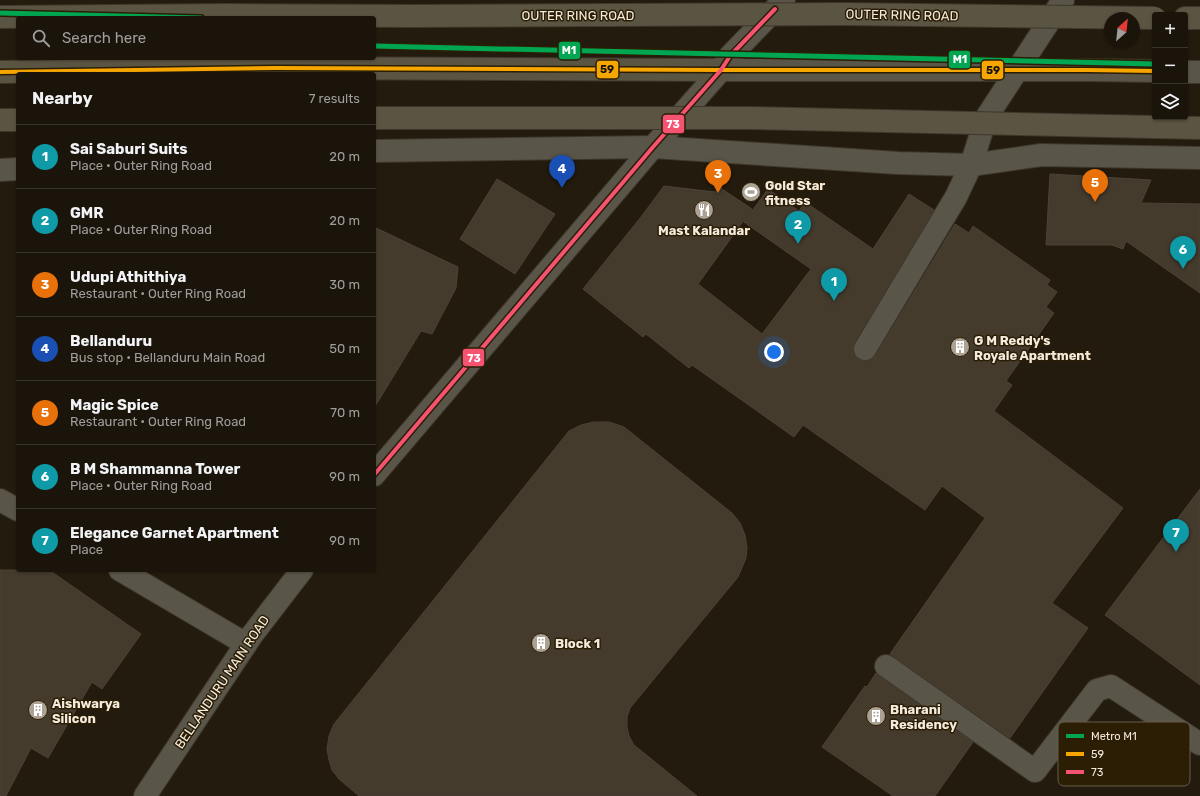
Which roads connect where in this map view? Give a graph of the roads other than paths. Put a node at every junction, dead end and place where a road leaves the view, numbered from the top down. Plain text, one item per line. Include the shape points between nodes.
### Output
1 (784, 0) edge
2 (1063, 0) edge
3 (113, 16) edge
4 (0, 17) edge
5 (16, 17) edge
6 (1152, 18) edge
7 (1188, 18) edge
8 (1200, 18) edge
9 (721, 70) junction
10 (1017, 70) junction
11 (0, 72) edge
12 (1152, 72) edge
13 (1188, 72) edge
14 (1200, 72) edge
15 (376, 118) edge
16 (0, 120) edge
17 (16, 120) edge
18 (1200, 128) edge
19 (653, 147) junction
20 (376, 151) edge
21 (1200, 158) edge
22 (971, 165) junction
23 (16, 169) edge
24 (0, 170) edge
25 (865, 349) dead end
26 (376, 468) edge
27 (0, 500) edge
28 (16, 509) edge
29 (123, 572) edge
30 (300, 572) edge
31 (246, 644) junction
32 (886, 666) dead end
33 (1072, 722) edge
34 (1166, 722) edge
35 (1190, 737) edge
36 (1058, 741) edge
37 (1200, 744) edge
38 (145, 796) edge

1 - 9 street via 730,56
2 - 10 street
3 - 6 highway, OUTER RING ROAD, bridge via 842,14
4 - 5 highway, OUTER RING ROAD, bridge
7 - 8 highway
9 - 10 street
9 - 11 highway via 276,68
9 - 19 street
10 - 12 street
10 - 22 street via 986,118
13 - 14 street
15 - 18 highway, bridge via 748,118
16 - 17 highway
19 - 20 street
19 - 22 street via 898,163
19 - 26 street
21 - 22 street via 1041,155
22 - 25 street via 956,198
23 - 24 street
27 - 28 street
29 - 31 street
30 - 31 street, BELLANDURU MAIN ROAD
31 - 38 street, BELLANDURU MAIN ROAD
32 - 36 street via 1034,772
33 - 34 street via 1097,690 1111,686
35 - 37 street

